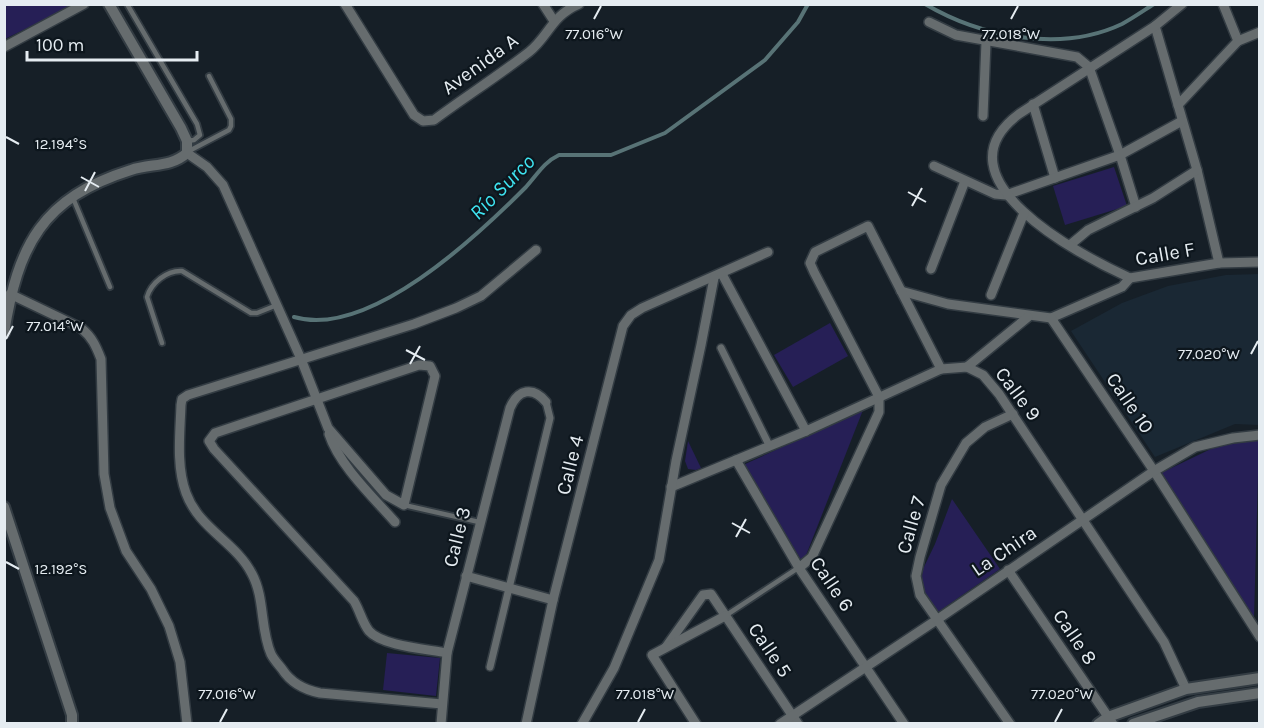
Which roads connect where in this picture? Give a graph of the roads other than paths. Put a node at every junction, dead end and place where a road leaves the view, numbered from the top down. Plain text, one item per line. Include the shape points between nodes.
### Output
1 (84, 4) edge
2 (109, 4) edge
3 (127, 4) edge
4 (345, 4) edge
5 (543, 4) edge
6 (579, 4) edge
7 (1182, 4) edge
8 (1223, 4) edge
9 (131, 12) junction
10 (117, 19) junction
11 (554, 21) junction
12 (929, 22) dead end
13 (1155, 26) junction
14 (1260, 32) edge
15 (986, 42) junction
16 (1238, 42) junction
17 (4, 46) edge
18 (1089, 67) junction
19 (209, 76) dead end
20 (1033, 104) junction
21 (1178, 105) junction
22 (982, 116) dead end
23 (1182, 121) junction
24 (187, 141) junction
25 (187, 153) junction
26 (1120, 155) junction
27 (934, 166) dead end
28 (1197, 170) junction
29 (1055, 178) junction
30 (965, 181) junction
31 (1006, 195) junction
32 (72, 196) junction
33 (1136, 207) junction
34 (1024, 213) junction
35 (1070, 245) junction
36 (536, 250) dead end
37 (768, 252) dead end
38 (1260, 262) edge
39 (1219, 263) junction
40 (931, 269) dead end
41 (718, 276) junction
42 (1130, 278) junction
43 (110, 287) dead end
44 (901, 291) junction
45 (10, 294) junction
46 (991, 295) dead end
47 (277, 305) junction
48 (1028, 316) junction
49 (1051, 318) junction
50 (4, 333) edge
51 (162, 343) dead end
52 (721, 348) dead end
53 (301, 359) junction
54 (967, 367) junction
55 (941, 369) junction
56 (879, 397) junction
57 (317, 399) junction
58 (546, 402) joint
59 (1013, 414) junction
60 (328, 428) junction
61 (806, 430) junction
62 (1260, 435) edge
63 (769, 445) junction
64 (736, 460) junction
65 (1154, 471) junction
66 (671, 487) junction
67 (404, 505) junction
68 (4, 507) edge
69 (1082, 521) junction
70 (394, 522) dead end
71 (480, 522) junction
72 (799, 568) junction
73 (1008, 570) junction
74 (466, 576) junction
75 (509, 589) junction
76 (553, 600) junction
77 (725, 616) junction
78 (938, 619) junction
79 (1260, 637) edge
80 (666, 647) junction
81 (447, 653) junction
82 (490, 667) dead end
83 (866, 667) junction
84 (1260, 678) edge
85 (1186, 689) junction
86 (1260, 693) edge
87 (442, 704) junction
88 (795, 720) edge
89 (1111, 720) edge
90 (72, 723) edge
91 (187, 723) edge
92 (441, 723) edge
93 (526, 723) edge
94 (582, 723) edge
95 (696, 723) edge
96 (780, 723) edge
97 (904, 723) edge
98 (1010, 723) edge
99 (1098, 723) edge
100 (1133, 723) edge

1 - 17 street
2 - 10 street
3 - 9 lane
4 - 11 street, Avenida A via 414,115 423,121 434,120 531,50
5 - 11 street
6 - 11 street, Avenida A
7 - 13 street
8 - 16 street
9 - 10 lane
9 - 24 lane via 197,124 200,135
10 - 24 street
12 - 15 street via 956,35
13 - 18 street
13 - 21 street
14 - 16 street
15 - 18 street via 1062,53 1077,57
15 - 22 street
16 - 21 street
18 - 20 street
18 - 26 street
19 - 25 lane via 231,126
20 - 29 street
20 - 31 street via 1005,124 993,144 994,170
21 - 23 street
23 - 26 street
23 - 28 street
24 - 25 street
25 - 32 street via 178,161 104,178
25 - 47 street via 223,185
26 - 29 street
26 - 33 street
27 - 30 street
28 - 33 street
28 - 39 street
29 - 31 street
30 - 31 street
30 - 40 street
31 - 34 street
32 - 43 lane
32 - 45 street via 31,240
33 - 35 street via 1088,230
34 - 35 street
34 - 46 street
35 - 42 street
36 - 53 street via 481,296 456,308
37 - 41 street, Calle 4
38 - 39 street, Calle F
39 - 42 street, Calle F
41 - 61 street
41 - 66 street
41 - 76 street, Calle 4 via 642,308 623,326
42 - 49 street, Calle F via 1122,287
44 - 48 street via 948,304
44 - 55 street
44 - 56 street via 868,226 820,249 811,258 814,272
45 - 50 street
45 - 91 street via 81,328 96,346 101,359 104,474 110,508 126,551 169,626 180,662
47 - 51 lane via 251,313 182,272 173,271 162,277 147,297
47 - 53 street
48 - 49 street
48 - 54 street
49 - 65 street, Calle 10
52 - 63 street
53 - 57 street
53 - 87 street via 182,399 180,449 185,491 209,529 243,560 253,575 272,654 287,676 306,690 320,693
54 - 55 street, Calle 9
54 - 59 street, Calle 9 via 983,375
55 - 56 street, Calle 9
56 - 61 street, Calle 9
56 - 72 street via 879,412 812,557
57 - 60 street
57 - 67 street via 419,365 430,366 435,376
57 - 81 street via 215,433 209,441 354,601 371,634 383,641
58 - 71 street, Calle 3 via 533,391 513,400
58 - 75 street via 550,418
59 - 69 street, Calle 9
59 - 78 street, Calle 7 via 985,427 966,443 941,485 916,576 921,595
60 - 67 street via 386,495
60 - 70 street via 333,444 355,476
61 - 63 street, Calle 9
62 - 65 street, La Chira via 1195,447
63 - 64 street, Calle 9
64 - 66 street, Calle 9
64 - 72 street, Calle 6
65 - 69 street, La Chira
65 - 79 street, Calle 10
66 - 94 street via 659,560 614,668
67 - 71 lane
68 - 90 street
69 - 73 street, La Chira
69 - 85 street, Calle 9 via 1164,642
71 - 74 street, Calle 3
72 - 77 lane
72 - 83 street, Calle 6
73 - 78 street, La Chira
73 - 89 street, Calle 8
74 - 75 street
74 - 81 street, Calle 3
75 - 76 street
75 - 82 street
76 - 93 street, Calle 4
77 - 80 street
77 - 80 street, Calle 5 via 711,594 703,595
77 - 88 street, Calle 5
78 - 83 street, La Chira
78 - 98 street, Calle 7
80 - 95 street via 652,654
81 - 87 street, Calle 3
83 - 88 street, La Chira
83 - 97 street, Calle 6
84 - 85 street
85 - 89 street
86 - 100 street via 1198,702
87 - 92 street, Calle 3
88 - 96 street, La Chira
89 - 99 street

